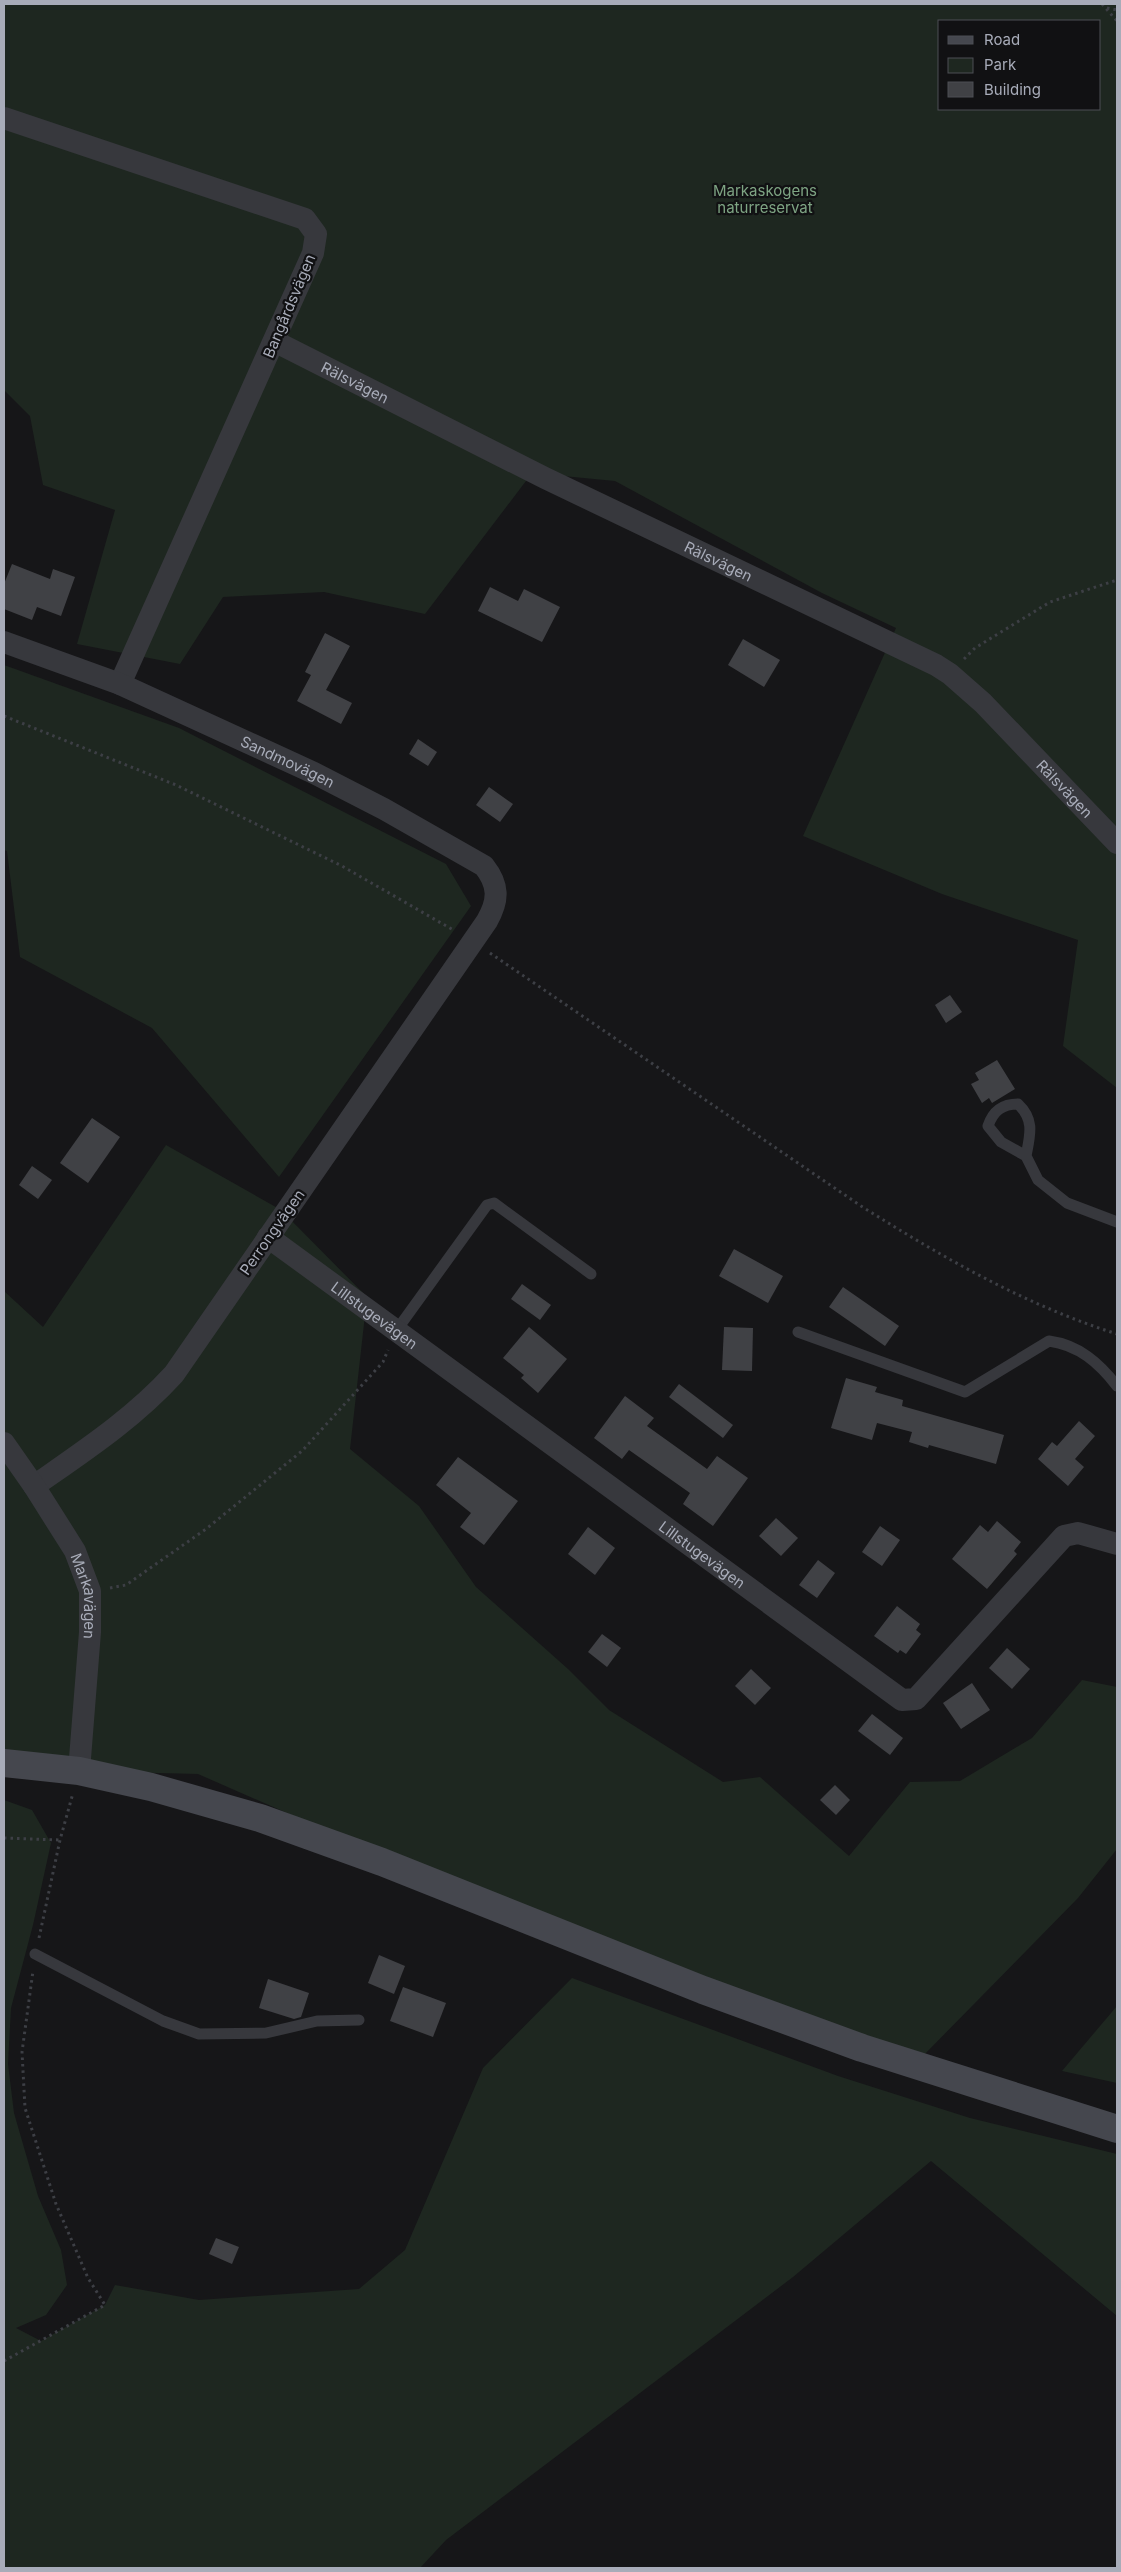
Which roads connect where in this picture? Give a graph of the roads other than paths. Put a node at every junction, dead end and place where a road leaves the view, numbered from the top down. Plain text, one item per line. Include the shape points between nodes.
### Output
1 (4, 118) edge
2 (274, 341) junction
3 (4, 642) edge
4 (120, 684) junction
5 (1117, 843) edge
6 (472, 941) joint
7 (1026, 1156) junction
8 (1117, 1222) edge
9 (268, 1237) junction
10 (591, 1274) dead end
11 (396, 1331) junction
12 (798, 1332) dead end
13 (1117, 1386) edge
14 (4, 1443) edge
15 (34, 1486) junction
16 (1117, 1544) edge
17 (4, 1763) edge
18 (79, 1771) junction
19 (35, 1954) road end
20 (359, 2020) dead end
21 (1117, 2129) edge

1 - 2 street, Bangårdsvägen via 305,219 316,234 313,253
2 - 4 street, Bangårdsvägen
2 - 5 street, Rälsvägen via 544,478 950,674 983,703
3 - 4 street, Sandmovägen
4 - 6 street, Sandmovägen via 314,773 484,866 492,876 495,907
6 - 9 street, Perrongvägen
7 - 7 lane via 1001,1142 988,1126 992,1114 1006,1104 1018,1104 1028,1114 1030,1133
7 - 8 lane via 1038,1180 1067,1202
9 - 11 street, Lillstugevägen
9 - 15 street, Perrongvägen via 174,1374 154,1396
10 - 11 lane via 494,1203 487,1205
11 - 16 street, Lillstugevägen via 902,1700 916,1699 1064,1536 1078,1533
12 - 13 lane via 965,1392 1049,1341 1065,1343 1098,1362
14 - 15 street, Markavägen
15 - 18 street, Markavägen via 75,1551 90,1591 90,1632
17 - 18 street
18 - 21 street via 151,1787 260,1818 382,1862 852,2045
19 - 20 lane via 163,2021 199,2034 266,2033 317,2021

